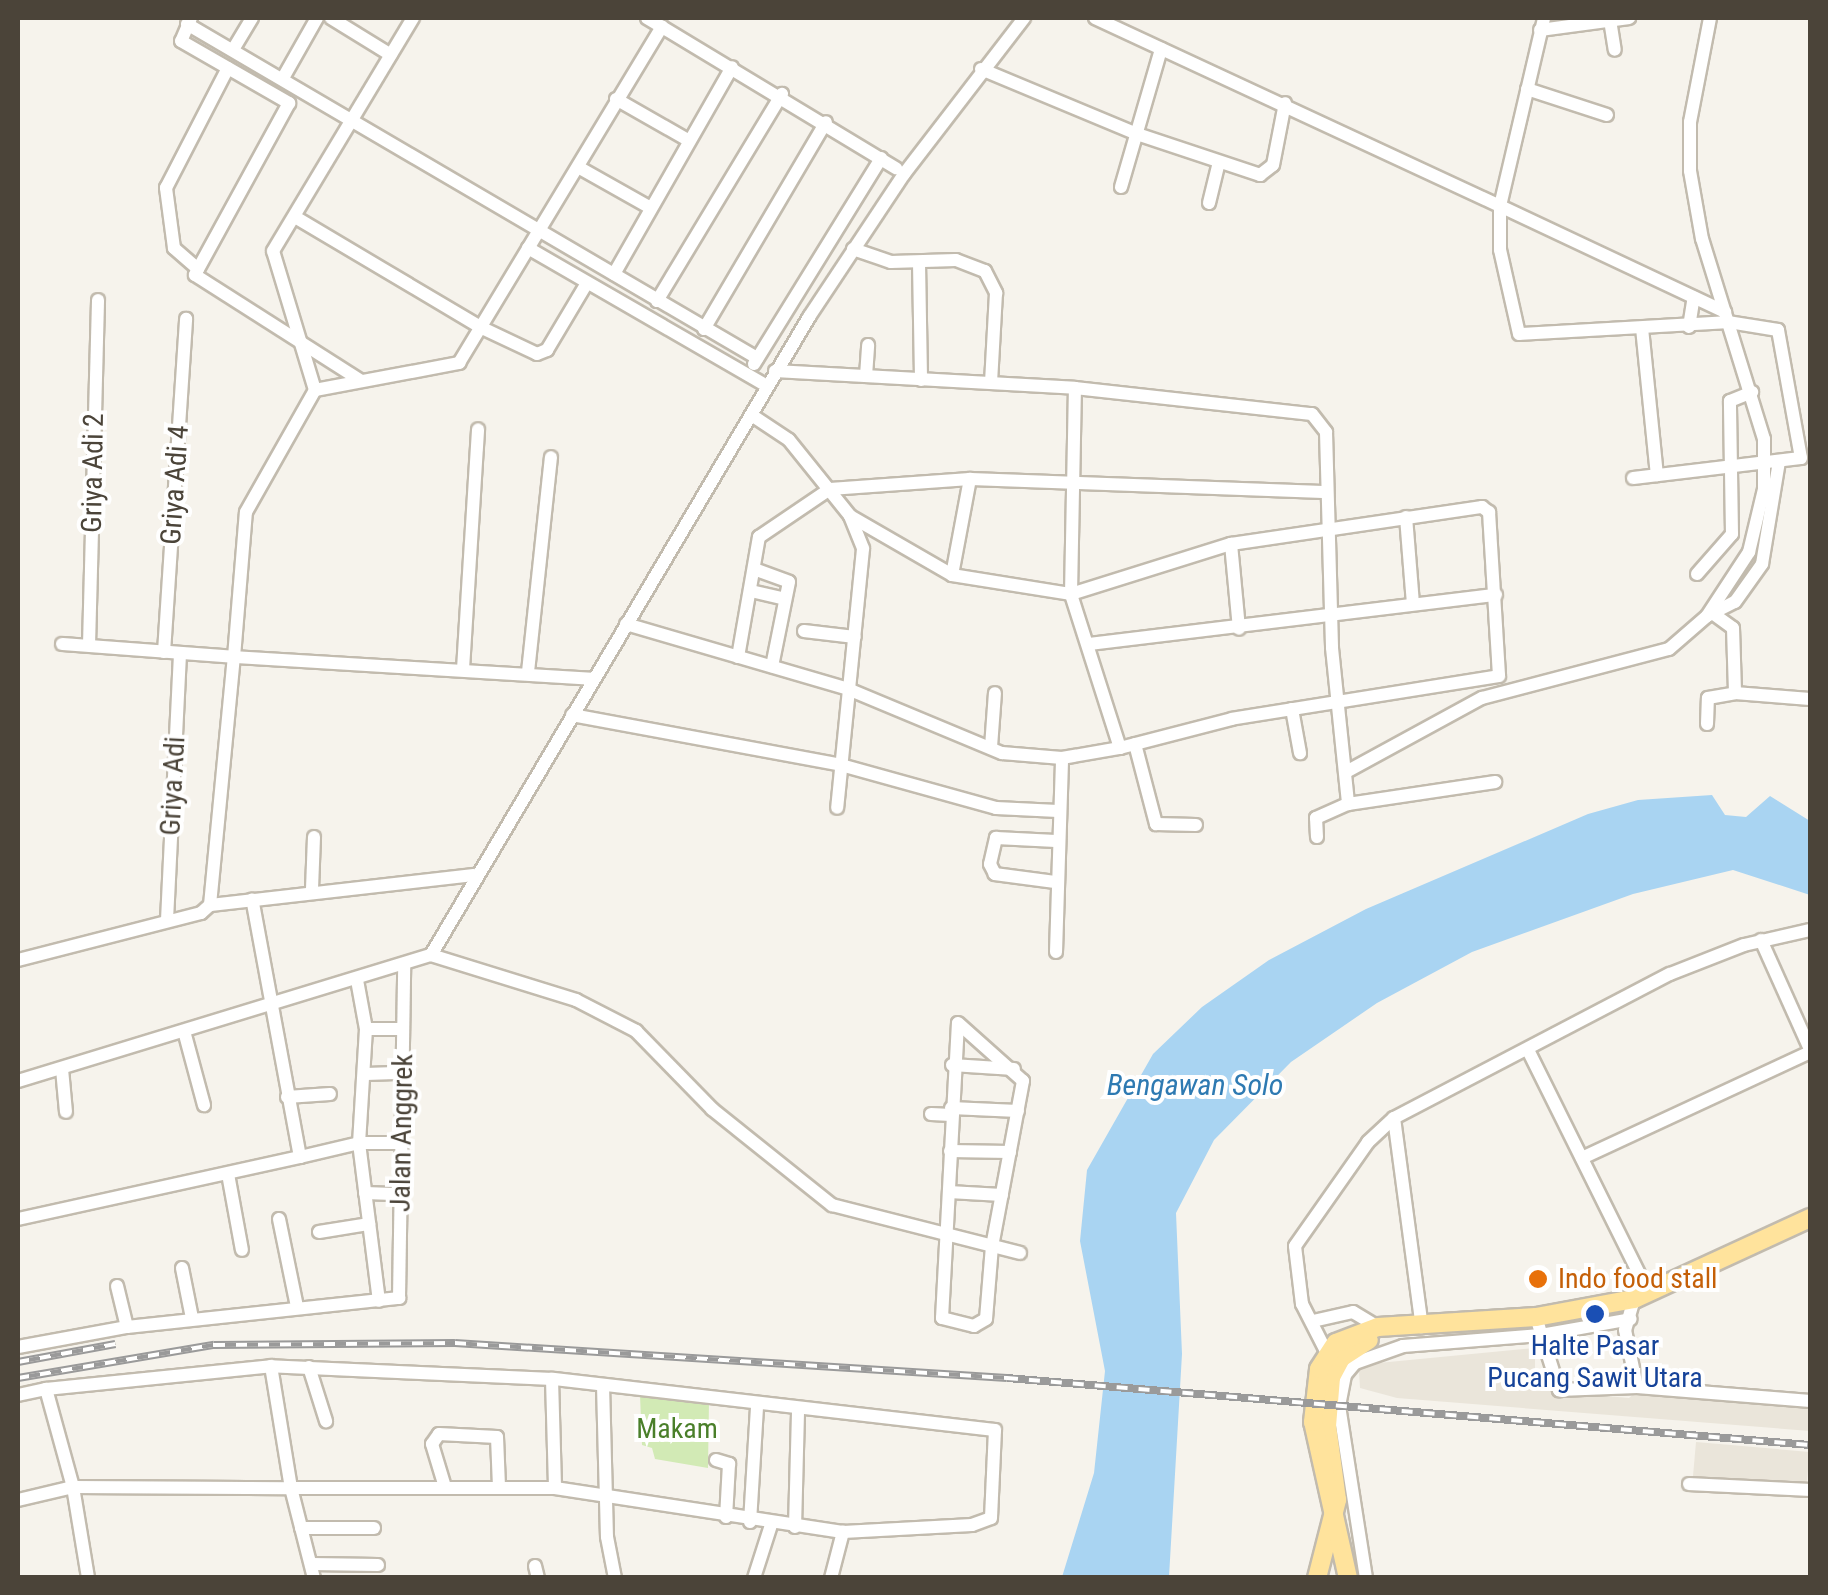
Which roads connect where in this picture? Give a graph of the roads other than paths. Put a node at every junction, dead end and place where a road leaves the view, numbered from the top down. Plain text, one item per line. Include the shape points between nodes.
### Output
1 (252, 18) edge
2 (317, 18) edge
3 (332, 18) edge
4 (413, 18) edge
5 (647, 18) edge
6 (1024, 18) edge
7 (1094, 18) edge
8 (1629, 18) edge
9 (1710, 18) edge
10 (1610, 20) edge
11 (189, 21) edge
12 (1542, 24) edge
13 (662, 26) junction
14 (234, 48) junction
15 (1161, 49) junction
16 (1616, 50) dead end
17 (391, 55) junction
18 (732, 67) junction
19 (228, 68) junction
20 (981, 69) junction
21 (284, 78) junction
22 (299, 88) junction
23 (1527, 89) junction
24 (782, 94) junction
25 (616, 99) junction
26 (1286, 102) junction
27 (289, 103) junction
28 (1607, 116) dead end
29 (826, 122) junction
30 (355, 123) junction
31 (1137, 134) junction
32 (686, 139) junction
33 (880, 158) junction
34 (1220, 162) junction
35 (578, 167) junction
36 (896, 168) dead end
37 (1120, 186) dead end
38 (1210, 203) dead end
39 (1500, 206) junction
40 (649, 207) junction
41 (296, 217) junction
42 (538, 232) junction
43 (528, 248) junction
44 (853, 249) junction
45 (919, 263) junction
46 (198, 269) junction
47 (614, 274) junction
48 (587, 283) junction
49 (1694, 297) junction
50 (98, 300) dead end
51 (658, 300) junction
52 (1727, 317) junction
53 (186, 319) dead end
54 (1689, 327) junction
55 (480, 328) junction
56 (1642, 328) junction
57 (704, 329) junction
58 (300, 342) junction
59 (868, 346) dead end
60 (757, 358) junction
61 (775, 372) junction
62 (748, 374) junction
63 (866, 376) junction
64 (360, 380) junction
65 (920, 380) junction
66 (992, 382) junction
67 (768, 386) junction
68 (1075, 388) junction
69 (316, 390) junction
70 (1752, 392) junction
71 (753, 416) junction
72 (478, 429) dead end
73 (551, 458) dead end
74 (1806, 458) edge
75 (1772, 462) junction
76 (1734, 466) junction
77 (1657, 475) junction
78 (1633, 478) dead end
79 (970, 479) junction
80 (1070, 483) junction
81 (830, 489) junction
82 (1324, 492) junction
83 (850, 516) junction
84 (1406, 517) junction
85 (1327, 529) junction
86 (1231, 544) junction
87 (1748, 552) junction
88 (754, 570) junction
89 (1697, 574) dead end
90 (952, 575) junction
91 (1754, 575) junction
92 (751, 591) junction
93 (1071, 594) junction
94 (1496, 595) junction
95 (785, 600) junction
96 (1735, 602) junction
97 (1413, 604) junction
98 (1330, 615) junction
99 (1711, 616) junction
100 (626, 624) junction
101 (1734, 628) junction
102 (1239, 629) junction
103 (804, 631) dead end
104 (855, 636) junction
105 (62, 644) dead end
106 (1089, 644) junction
107 (89, 646) junction
108 (164, 652) junction
109 (180, 653) junction
110 (234, 657) junction
111 (738, 657) junction
112 (772, 666) junction
113 (463, 669) junction
114 (528, 672) junction
115 (593, 678) junction
116 (1472, 686) junction
117 (848, 689) junction
118 (996, 693) dead end
119 (1735, 693) junction
120 (1482, 698) junction
121 (1810, 699) edge
122 (1336, 702) junction
123 (1292, 710) junction
124 (572, 716) junction
125 (1707, 724) dead end
126 (1135, 744) junction
127 (991, 748) junction
128 (1120, 748) junction
129 (1300, 753) dead end
130 (1062, 758) junction
131 (840, 766) junction
132 (1346, 772) junction
133 (1495, 782) dead end
134 (1348, 804) junction
135 (837, 808) dead end
136 (1058, 811) junction
137 (1196, 825) dead end
138 (1317, 837) dead end
139 (314, 838) dead end
140 (1056, 841) junction
141 (474, 875) junction
142 (1055, 882) junction
143 (312, 890) junction
144 (252, 898) junction
145 (210, 905) junction
146 (166, 920) junction
147 (1810, 930) edge
148 (1761, 940) junction
149 (1056, 952) dead end
150 (431, 955) junction
151 (18, 960) edge
152 (404, 966) junction
153 (357, 980) junction
154 (267, 1007) junction
155 (366, 1029) junction
156 (403, 1029) junction
157 (184, 1031) junction
158 (1528, 1050) junction
159 (1810, 1050) edge
160 (952, 1065) junction
161 (62, 1069) junction
162 (1016, 1069) junction
163 (404, 1073) junction
164 (366, 1074) junction
165 (18, 1082) edge
166 (330, 1094) dead end
167 (288, 1098) junction
168 (204, 1105) dead end
169 (66, 1112) dead end
170 (951, 1112) junction
171 (1018, 1112) junction
172 (931, 1114) dead end
173 (1394, 1118) junction
174 (359, 1143) junction
175 (402, 1143) junction
176 (950, 1151) junction
177 (1010, 1152) junction
178 (300, 1157) junction
179 (1582, 1158) junction
180 (228, 1174) junction
181 (948, 1192) junction
182 (365, 1194) junction
183 (400, 1194) junction
184 (1002, 1196) junction
185 (18, 1218) edge
186 (1810, 1218) edge
187 (278, 1219) dead end
188 (369, 1224) junction
189 (320, 1232) dead end
190 (948, 1235) junction
191 (992, 1246) junction
192 (242, 1250) dead end
193 (1020, 1253) dead end
194 (182, 1268) dead end
195 (117, 1286) dead end
196 (1642, 1296) junction
197 (379, 1301) junction
198 (297, 1307) junction
199 (192, 1318) junction
200 (1631, 1319) junction
201 (1313, 1322) junction
202 (1538, 1326) junction
203 (126, 1327) junction
204 (1378, 1327) junction
205 (1419, 1327) junction
206 (18, 1348) edge
207 (1327, 1353) junction
208 (272, 1366) junction
209 (309, 1367) junction
210 (552, 1379) junction
211 (603, 1385) junction
212 (1637, 1387) junction
213 (46, 1389) junction
214 (18, 1395) edge
215 (1810, 1402) edge
216 (758, 1407) dead end
217 (798, 1409) junction
218 (326, 1420) dead end
219 (716, 1460) dead end
220 (1342, 1483) junction
221 (1689, 1484) dead end
222 (499, 1486) junction
223 (444, 1487) junction
224 (73, 1488) junction
225 (291, 1488) junction
226 (555, 1488) junction
227 (1810, 1490) edge
228 (606, 1493) junction
229 (18, 1500) edge
230 (1334, 1516) junction
231 (726, 1517) junction
232 (750, 1522) junction
233 (771, 1525) junction
234 (796, 1527) junction
235 (302, 1528) junction
236 (374, 1528) dead end
237 (844, 1532) junction
238 (378, 1565) dead end
239 (312, 1571) edge
240 (88, 1578) edge
241 (615, 1578) edge
242 (754, 1578) edge
243 (830, 1578) edge
244 (1317, 1578) edge
245 (1348, 1578) edge
246 (1366, 1578) edge

1 - 14 street
2 - 21 street
3 - 17 street
4 - 17 street
5 - 13 street
6 - 20 street
7 - 15 street
8 - 10 street
9 - 52 street via 1690,122 1690,172 1702,240
10 - 12 street
10 - 16 street
11 - 14 street
11 - 19 street via 181,41
12 - 23 street
13 - 18 street
13 - 25 street
14 - 21 street
15 - 26 street
15 - 31 street
17 - 30 street
18 - 24 street
18 - 32 street
19 - 27 street
19 - 46 street via 166,188 174,248
20 - 31 street
20 - 44 street
21 - 22 street
22 - 27 street
22 - 30 street
23 - 28 street
23 - 39 street
24 - 29 street
24 - 51 street
25 - 32 street
25 - 35 street
26 - 34 street via 1270,171 1255,174
26 - 39 street
27 - 46 street
29 - 33 street
29 - 57 street
30 - 41 street
30 - 42 street
31 - 34 street
31 - 37 street
32 - 40 street
33 - 36 street
33 - 60 street
34 - 38 street
35 - 40 street
35 - 42 street
39 - 49 street
39 - 56 street via 1500,250 1516,332
40 - 47 street
41 - 55 street
41 - 58 street via 272,257
42 - 43 street
42 - 47 street
43 - 48 street
43 - 55 street
44 - 45 street
44 - 61 street
45 - 65 street
45 - 66 street via 970,264 992,280
46 - 58 street via 195,275
47 - 51 street
48 - 55 street via 544,352
48 - 62 street
49 - 52 street
49 - 54 street
50 - 107 street, Griya Adi 2
51 - 57 street
52 - 54 street
52 - 70 street
52 - 74 street via 1778,330
53 - 108 street, Griya Adi 4
54 - 56 street
55 - 64 street via 454,366
56 - 77 street
57 - 60 street
58 - 64 street
58 - 69 street
59 - 63 street
60 - 62 street
61 - 63 street
61 - 67 street
62 - 67 street
63 - 65 street
64 - 69 street
65 - 66 street
66 - 68 street
67 - 71 street
68 - 80 street
68 - 82 street via 1312,414 1326,432
69 - 110 street via 246,512
70 - 75 street
70 - 76 street via 1730,402
71 - 81 street via 789,440
71 - 100 street
72 - 113 street
73 - 114 street
74 - 75 street
75 - 76 street
75 - 87 street
75 - 91 street via 1774,526
76 - 77 street
76 - 89 street via 1732,534
77 - 78 street
79 - 80 street
79 - 81 street
79 - 90 street
80 - 82 street
80 - 93 street
81 - 83 street
81 - 88 street via 763,530
82 - 85 street
83 - 90 street
83 - 104 street via 864,556
84 - 85 street
84 - 94 street via 1485,508
84 - 97 street
85 - 86 street
85 - 98 street
86 - 93 street
86 - 102 street
87 - 91 street
87 - 99 street
88 - 92 street
88 - 95 street via 788,580
90 - 93 street
91 - 96 street
92 - 95 street
92 - 111 street
93 - 106 street
94 - 97 street
94 - 116 street via 1501,674
95 - 112 street
96 - 99 street
96 - 101 street
97 - 98 street
98 - 102 street
98 - 122 street
99 - 101 street
99 - 120 street via 1669,649
100 - 111 street
100 - 115 street
101 - 119 street
102 - 106 street
103 - 104 street
104 - 117 street
105 - 107 street
106 - 128 street
107 - 108 street
108 - 109 street
109 - 110 street
109 - 146 street, Griya Adi
110 - 113 street
110 - 145 street
111 - 112 street
112 - 117 street
113 - 114 street
114 - 115 street
115 - 124 street
116 - 120 street
116 - 122 street
117 - 127 street
117 - 131 street
118 - 127 street
119 - 121 street
119 - 125 street via 1708,698
120 - 132 street
122 - 123 street
122 - 132 street
123 - 126 street
123 - 129 street
124 - 131 street
124 - 141 street
126 - 128 street
126 - 137 street via 1156,824
127 - 130 street
128 - 130 street
130 - 136 street
131 - 135 street
131 - 136 street via 996,808
132 - 134 street
133 - 134 street
134 - 138 street via 1316,818
136 - 140 street
139 - 143 street
140 - 142 street
140 - 142 street via 996,838 990,864 995,874
141 - 143 street
141 - 150 street
142 - 149 street
143 - 144 street
144 - 145 street
144 - 154 street
145 - 146 street
146 - 151 street
147 - 148 street
148 - 158 street via 1664,977
148 - 159 street
150 - 152 street
150 - 190 street via 617,1019 649,1039 712,1109 817,1196 858,1215
152 - 153 street
152 - 156 street, Jalan Anggrek
153 - 154 street
153 - 155 street
154 - 157 street
154 - 167 street
155 - 156 street
155 - 164 street
156 - 163 street, Jalan Anggrek
157 - 161 street
157 - 168 street
158 - 173 street
158 - 179 street
159 - 179 street
160 - 162 street
160 - 162 street via 958,1023
160 - 170 street
161 - 165 street
161 - 169 street
162 - 171 street via 1024,1081
163 - 164 street
163 - 175 street, Jalan Anggrek
164 - 174 street
166 - 167 street
167 - 178 street
170 - 171 street
170 - 172 street
170 - 176 street
171 - 177 street
173 - 201 street via 1360,1153 1295,1246 1302,1304
173 - 205 street
174 - 175 street
174 - 178 street
174 - 182 street
175 - 183 street, Jalan Anggrek
176 - 177 street
176 - 181 street
177 - 184 street
178 - 180 street
179 - 196 street
180 - 185 street
180 - 192 street
181 - 184 street
181 - 190 street
182 - 183 street
182 - 188 street
183 - 197 street, Jalan Anggrek via 397,1300
184 - 191 street
186 - 196 main road
187 - 198 street
188 - 189 street
188 - 197 street
190 - 191 street
190 - 191 street via 942,1316 947,1323 974,1326 986,1320
191 - 193 street
194 - 199 street
195 - 203 street
196 - 200 street
196 - 202 main road
197 - 198 street
198 - 199 street
199 - 203 street
200 - 202 street
200 - 212 street via 1626,1330
201 - 204 street via 1352,1312
201 - 207 street
202 - 205 main road
202 - 212 street via 1560,1390
202 - 220 street via 1403,1346 1355,1363 1344,1375 1338,1406
203 - 206 street
204 - 205 main road
204 - 207 main road via 1348,1336
205 - 220 main road via 1363,1341 1336,1364 1327,1409
207 - 230 main road via 1316,1380 1313,1422
208 - 209 street
208 - 213 street
208 - 225 street
209 - 210 street
209 - 218 street
210 - 211 street
210 - 226 street
211 - 217 street
211 - 228 street
212 - 215 street
213 - 214 street
213 - 224 street
216 - 232 street
217 - 234 street
217 - 237 street via 926,1420 999,1435 988,1521
219 - 231 street via 730,1464
220 - 230 main road
220 - 246 street
221 - 227 street
222 - 223 street
222 - 223 street via 497,1438 440,1434 432,1441
222 - 226 street
223 - 225 street
224 - 225 street
224 - 229 street
224 - 240 street
225 - 235 street
226 - 228 street
228 - 231 street
228 - 241 street
230 - 244 main road
230 - 245 main road
231 - 232 street
232 - 233 street
233 - 234 street
233 - 242 street
234 - 237 street
235 - 236 street
235 - 239 street
237 - 243 street
238 - 239 street

